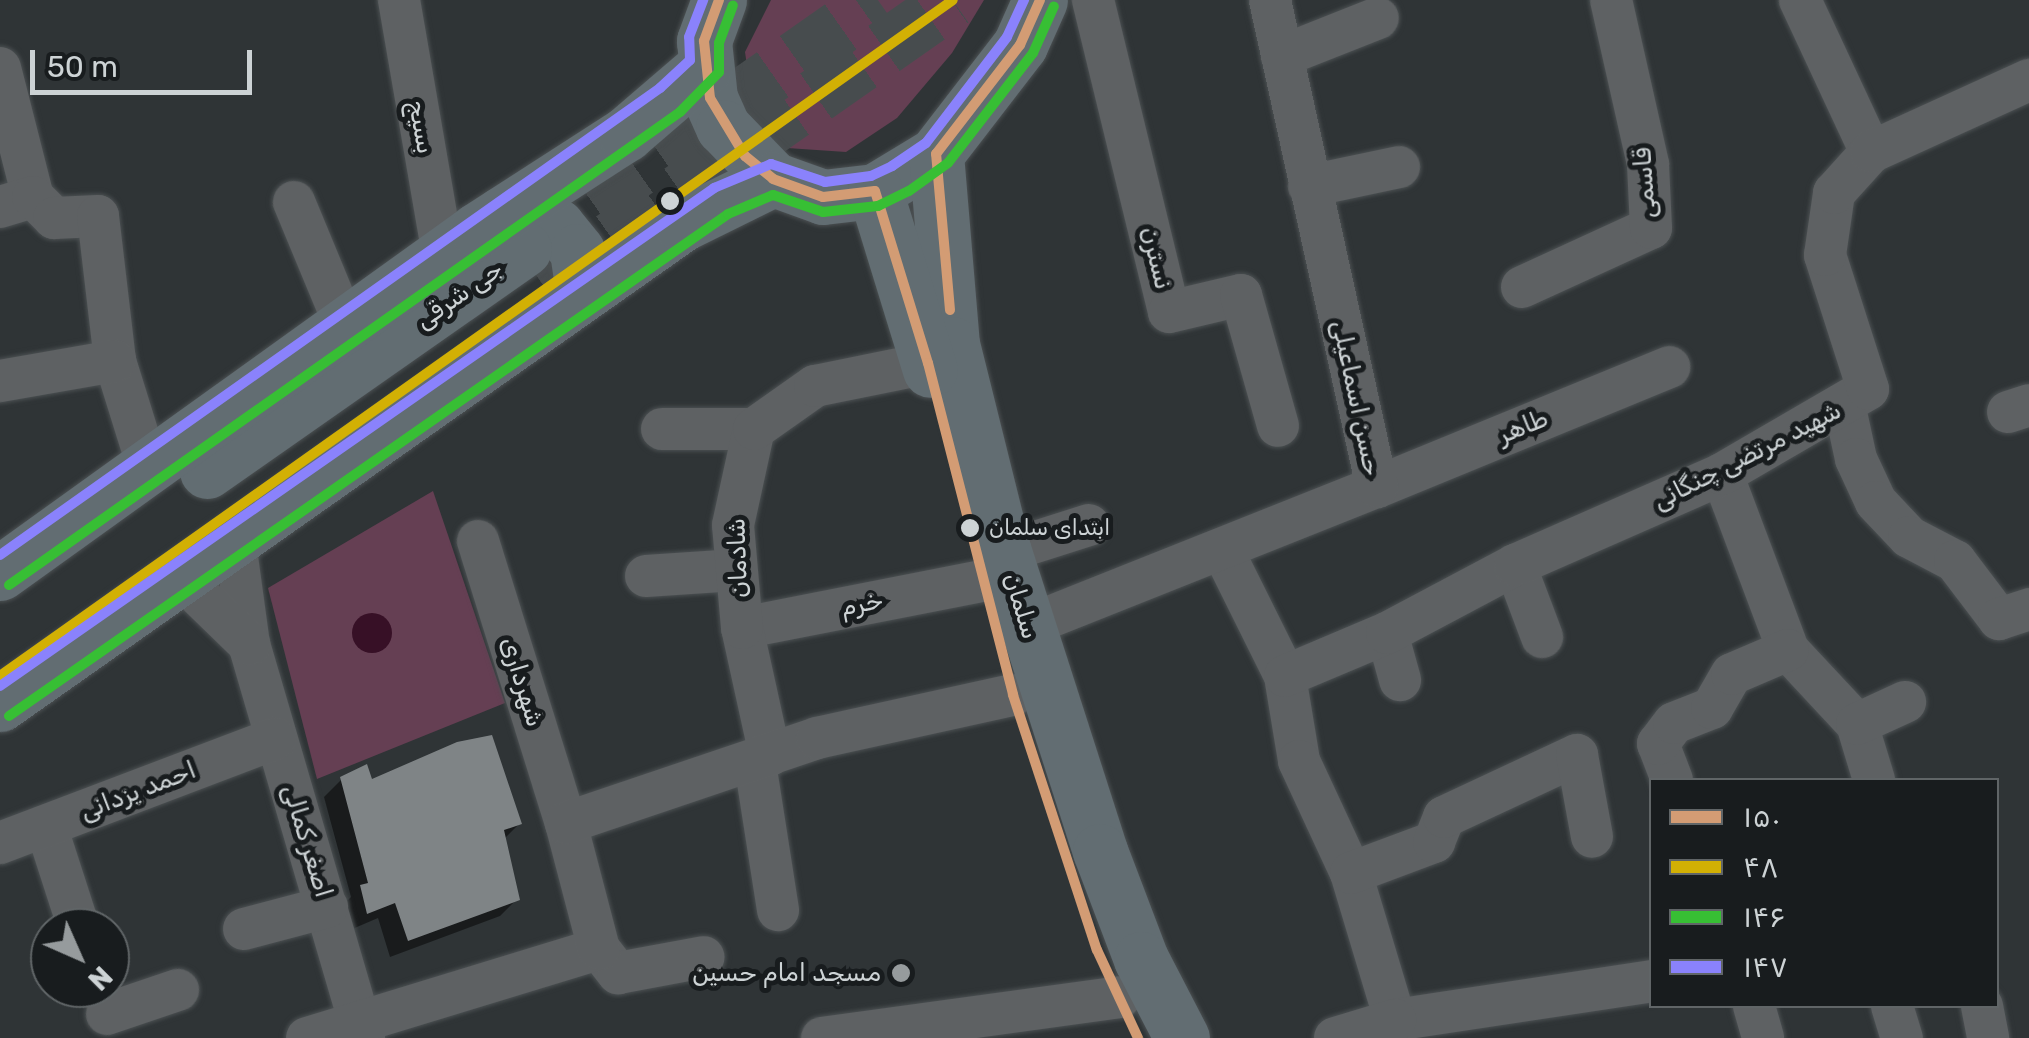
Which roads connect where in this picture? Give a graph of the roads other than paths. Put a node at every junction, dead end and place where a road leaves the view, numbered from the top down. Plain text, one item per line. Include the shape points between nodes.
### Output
1 (398, 0) edge
2 (719, 0) edge
3 (1040, 0) edge
4 (1093, 0) edge
5 (1270, 0) edge
6 (1611, 0) edge
7 (1800, 0) edge
8 (1378, 18) dead end
9 (1282, 56) junction
10 (705, 66) junction
11 (0, 68) edge
12 (2029, 80) edge
13 (1871, 152) junction
14 (936, 154) junction
15 (1399, 167) dead end
16 (773, 179) junction
17 (1309, 186) junction
18 (875, 191) junction
19 (16, 202) edge
20 (294, 202) dead end
21 (443, 254) junction
22 (538, 260) junction
23 (1522, 287) dead end
24 (345, 325) junction
25 (115, 360) junction
26 (928, 363) junction
27 (1669, 366) dead end
28 (0, 381) edge
29 (1844, 408) junction
30 (1278, 426) dead end
31 (662, 429) dead end
32 (754, 429) junction
33 (148, 467) junction
34 (1722, 474) junction
35 (1377, 487) junction
36 (1089, 525) dead end
37 (234, 536) junction
38 (478, 541) dead end
39 (1223, 550) junction
40 (1515, 565) junction
41 (993, 566) junction
42 (736, 570) junction
43 (0, 572) edge
44 (179, 576) junction
45 (646, 576) dead end
46 (0, 615) edge
47 (2027, 620) edge
48 (1026, 626) junction
49 (742, 628) junction
50 (1388, 633) junction
51 (1542, 637) dead end
52 (249, 644) junction
53 (1788, 650) junction
54 (0, 676) edge
55 (1286, 676) junction
56 (1400, 680) dead end
57 (1013, 695) junction
58 (1905, 702) dead end
59 (0, 704) edge
60 (1858, 724) junction
61 (276, 738) junction
62 (762, 759) junction
63 (1671, 778) edge
64 (1873, 778) edge
65 (566, 823) junction
66 (46, 826) junction
67 (1592, 837) dead end
68 (0, 843) edge
69 (1351, 873) junction
70 (327, 907) junction
71 (73, 908) edge
72 (778, 910) dead end
73 (244, 928) dead end
74 (599, 949) junction
75 (704, 957) dead end
76 (1649, 981) edge
77 (178, 990) dead end
78 (1755, 1008) edge
79 (1893, 1008) edge
80 (1982, 1008) edge
81 (107, 1013) edge
82 (1129, 1018) edge
83 (1395, 1020) junction
84 (1008, 1027) edge
85 (363, 1031) edge
86 (307, 1038) edge
87 (822, 1038) edge
88 (1182, 1038) edge
89 (1335, 1038) edge
90 (1763, 1038) edge
91 (1902, 1038) edge
92 (1988, 1038) edge

1 - 21 street, بسیج
2 - 10 main road via 704,41
3 - 14 main road via 1020,45
4 - 30 street, نسترن via 1169,312 1242,295
5 - 9 street, حسن اسماعیلی
6 - 23 street, قاسمی via 1648,164 1651,228
7 - 13 street
8 - 9 street
9 - 17 street, حسن اسماعیلی
10 - 16 main road via 723,126
10 - 22 main road via 626,134
11 - 19 street
12 - 13 street, شهید مرتضی چنگانی
13 - 29 street, شهید مرتضی چنگانی via 1834,193 1825,255 1868,389
14 - 18 main road
14 - 41 main road, سلمان via 952,344
15 - 17 street
16 - 18 main road via 823,196
16 - 22 main road via 695,217
17 - 35 street, حسن اسماعیلی
18 - 26 main road, سلمان
19 - 25 street via 54,218 98,216
20 - 24 street
21 - 22 main road
21 - 24 main road
22 - 37 main road
22 - 46 main road, جی شرقی
22 - 54 main road, جی شرقی
24 - 33 main road
25 - 28 street
25 - 33 street
26 - 32 street via 816,386
26 - 41 main road, سلمان
27 - 35 street, طاهر
29 - 34 street, شهید مرتضی چنگانی
29 - 47 street via 1856,459 1876,502 1908,537 1955,561 1999,619
31 - 32 street
32 - 42 street, شادمان via 733,525
33 - 43 main road
34 - 40 street, شهید مرتضی چنگانی
34 - 53 street
35 - 39 street, حسن اسماعیلی
36 - 41 street, خرم
37 - 44 main road
37 - 52 street, اصغر کمالی
38 - 65 street, شهرداری
39 - 48 street, حسن اسماعیلی
39 - 55 street
40 - 50 street, شهید مرتضی چنگانی
40 - 51 street
41 - 48 main road, سلمان
41 - 49 street, خرم
41 - 57 main road, سلمان
42 - 45 street
42 - 49 street, شادمان
44 - 52 street
44 - 59 main road
48 - 88 main road, سلمان via 1134,941
49 - 62 street, شادمان
50 - 55 street, شهید مرتضی چنگانی
50 - 56 street
52 - 61 street, اصغر کمالی
53 - 60 street
53 - 63 street via 1732,674 1712,708 1674,723 1658,744
55 - 69 street via 1299,761
57 - 62 street via 817,738
57 - 82 main road, سلمان via 1097,950
58 - 60 street
60 - 64 street
61 - 66 street, احمد یزدانی
61 - 70 street, اصغر کمالی
62 - 65 street
62 - 72 street, شادمان
65 - 74 street, شهرداری
66 - 68 street, احمد یزدانی
66 - 71 street
67 - 69 street via 1578,755 1444,817 1434,842
69 - 83 street
70 - 73 street
70 - 85 street, اصغر کمالی
74 - 75 street via 618,973
74 - 85 street
76 - 83 street
77 - 81 street
78 - 90 street
79 - 91 street
80 - 92 street
82 - 84 street
83 - 89 street
84 - 87 street
85 - 86 street

